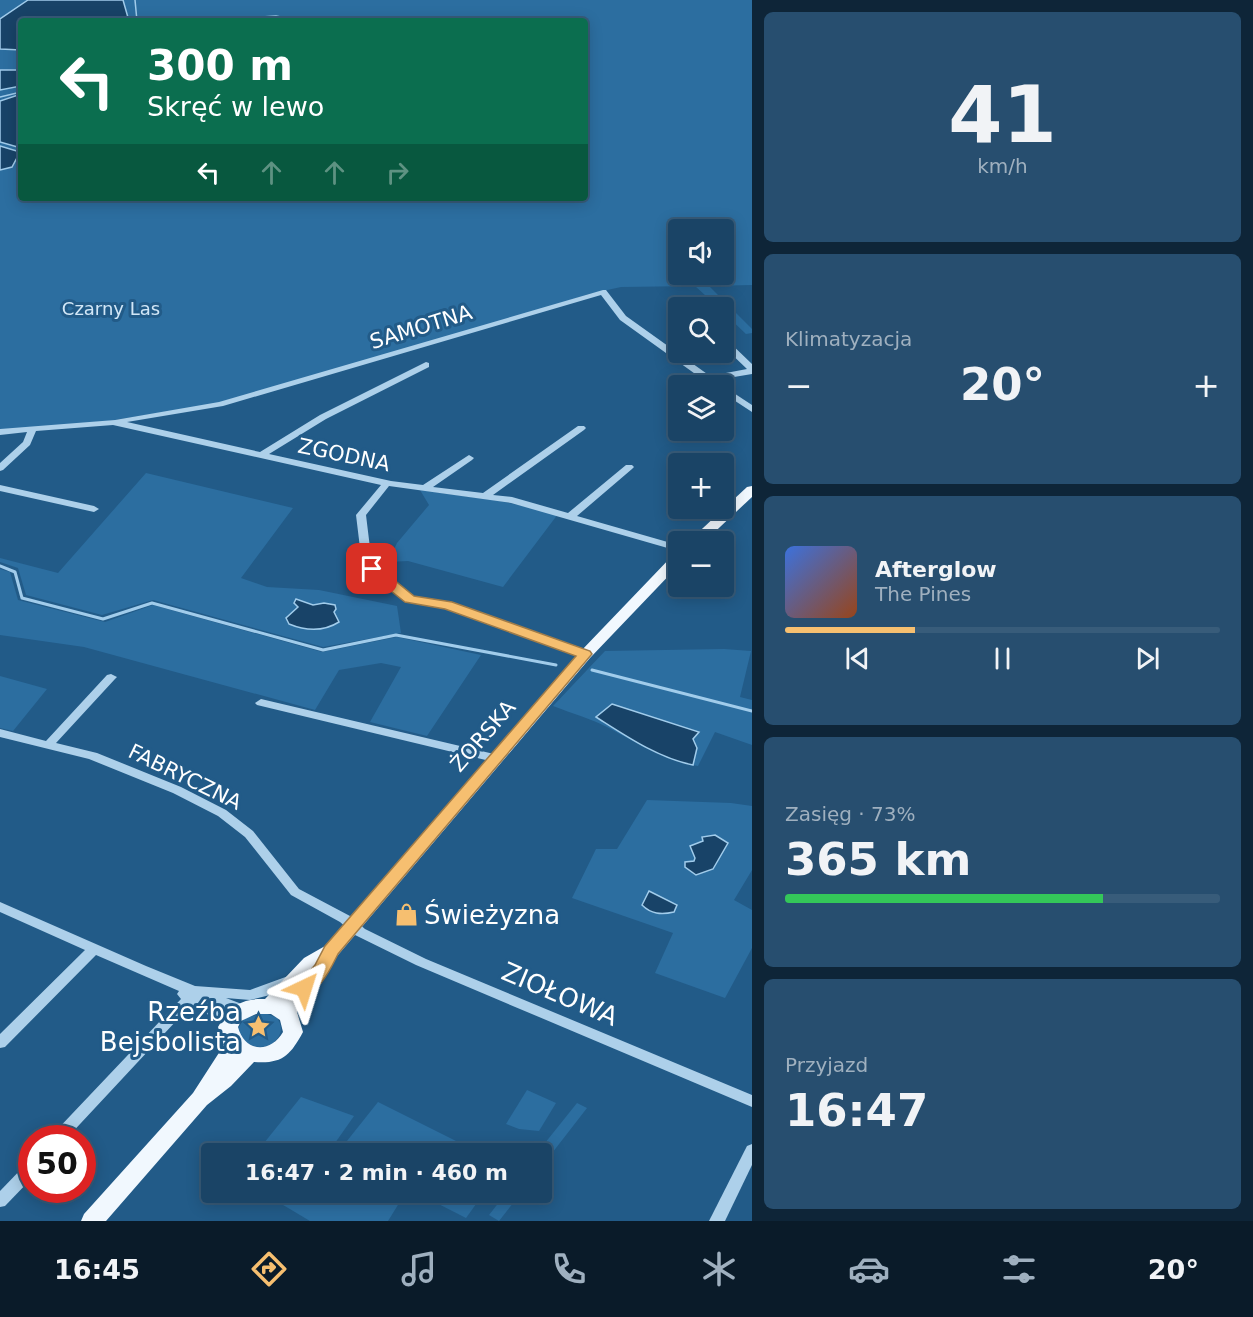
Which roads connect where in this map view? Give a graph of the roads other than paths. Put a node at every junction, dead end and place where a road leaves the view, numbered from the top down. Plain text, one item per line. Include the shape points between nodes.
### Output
1 (734, 352) edge
2 (426, 365) dead end
3 (752, 370) edge
4 (703, 375) edge
5 (728, 375) edge
6 (734, 397) edge
7 (752, 409) edge
8 (113, 422) junction
9 (581, 428) dead end
10 (33, 429) junction
11 (0, 432) edge
12 (261, 455) junction
13 (469, 458) dead end
14 (0, 468) edge
15 (629, 468) dead end
16 (387, 483) junction
17 (0, 488) edge
18 (425, 488) junction
19 (752, 490) edge
20 (485, 496) junction
21 (94, 509) dead end
22 (571, 516) junction
23 (707, 531) edge
24 (668, 545) edge
25 (668, 568) edge
26 (585, 654) junction
27 (111, 676) dead end
28 (261, 703) dead end
29 (0, 733) edge
30 (49, 744) junction
31 (494, 758) junction
32 (0, 907) edge
33 (352, 925) junction
34 (94, 949) junction
35 (331, 951) junction
36 (193, 994) junction
37 (277, 1002) junction
38 (236, 1016) junction
39 (0, 1043) edge
40 (242, 1050) junction
41 (752, 1101) edge
42 (70, 1125) edge
43 (752, 1150) edge
44 (18, 1182) edge
45 (0, 1201) edge
46 (92, 1221) edge
47 (717, 1221) edge

1 - 3 street
2 - 12 street via 323,417
3 - 5 street
4 - 8 street, SAMOTNA via 623,318 603,292 220,404
6 - 7 street
8 - 10 street, ZGODNA
8 - 12 street, ZGODNA
9 - 20 street
10 - 11 street, ZGODNA
10 - 14 street via 27,442
12 - 16 street, ZGODNA
13 - 18 street
15 - 22 street
16 - 18 street, ZGODNA
16 - 26 street via 361,515 372,569 410,599 447,605
17 - 21 street
18 - 20 street, ZGODNA
19 - 23 main road
20 - 22 street, ZGODNA
22 - 24 street, ZGODNA
25 - 26 main road, ŻORSKA
26 - 31 main road, ŻORSKA
27 - 30 street
28 - 31 street
29 - 30 street, FABRYCZNA
30 - 33 street, FABRYCZNA via 93,756 222,813 249,834 295,892
31 - 33 main road, ŻORSKA
32 - 34 street
33 - 35 main road, ŻORSKA
33 - 41 street, ZIOŁOWA via 421,962
34 - 36 street
34 - 39 street
35 - 37 main road, ŻORSKA via 311,963
35 - 37 main road, ŻORSKA via 322,969 304,988
36 - 37 street via 255,994
36 - 38 street
36 - 42 street
37 - 38 main road via 253,1006
37 - 40 main road via 293,1028 288,1043 271,1053
38 - 40 main road via 228,1034
40 - 46 main road via 224,1080 200,1099
43 - 47 street
44 - 45 street

